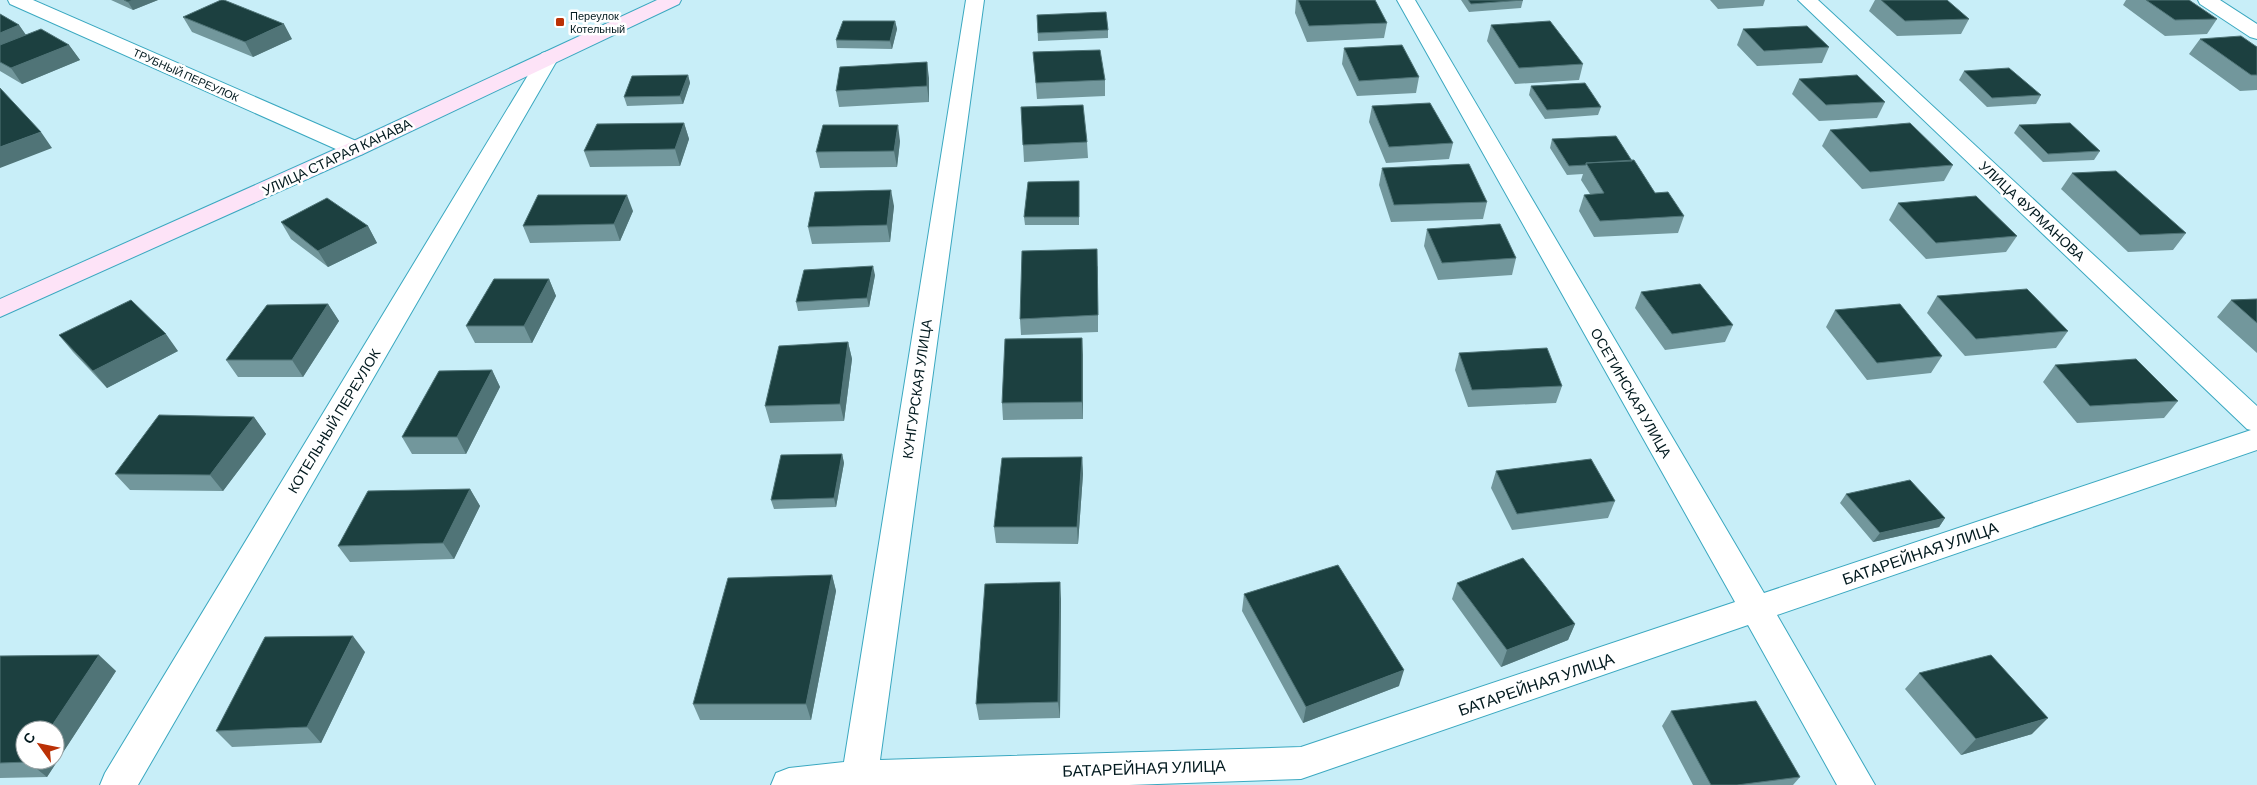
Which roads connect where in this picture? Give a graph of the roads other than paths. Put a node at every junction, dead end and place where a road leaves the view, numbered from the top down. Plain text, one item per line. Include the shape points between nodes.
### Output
1 (17, 0) edge
2 (672, 0) edge
3 (975, 0) edge
4 (1406, 0) edge
5 (1808, 0) edge
6 (2207, 0) edge
7 (2257, 33) edge
8 (549, 57) junction
9 (355, 149) junction
10 (0, 309) edge
11 (2257, 422) edge
12 (2257, 439) edge
13 (1756, 609) junction
14 (860, 777) junction
15 (118, 785) edge
16 (788, 785) edge
17 (1857, 785) edge

1 - 9 street, ТРУБНЫЙ ПЕРЕУЛОК
2 - 8 street, УЛИЦА СТАРАЯ КАНАВА
3 - 14 street, КУНГУРСКАЯ УЛИЦА
4 - 13 street, ОСЕТИНСКАЯ УЛИЦА
5 - 11 street, УЛИЦА ФУРМАНОВА
6 - 7 street
8 - 9 street, УЛИЦА СТАРАЯ КАНАВА
8 - 15 street, КОТЕЛЬНЫЙ ПЕРЕУЛОК
9 - 10 street, УЛИЦА СТАРАЯ КАНАВА
12 - 13 street, БАТАРЕЙНАЯ УЛИЦА
13 - 14 street, БАТАРЕЙНАЯ УЛИЦА via 1301,764
13 - 17 street, ОСЕТИНСКАЯ УЛИЦА
14 - 16 street, БАТАРЕЙНАЯ УЛИЦА

